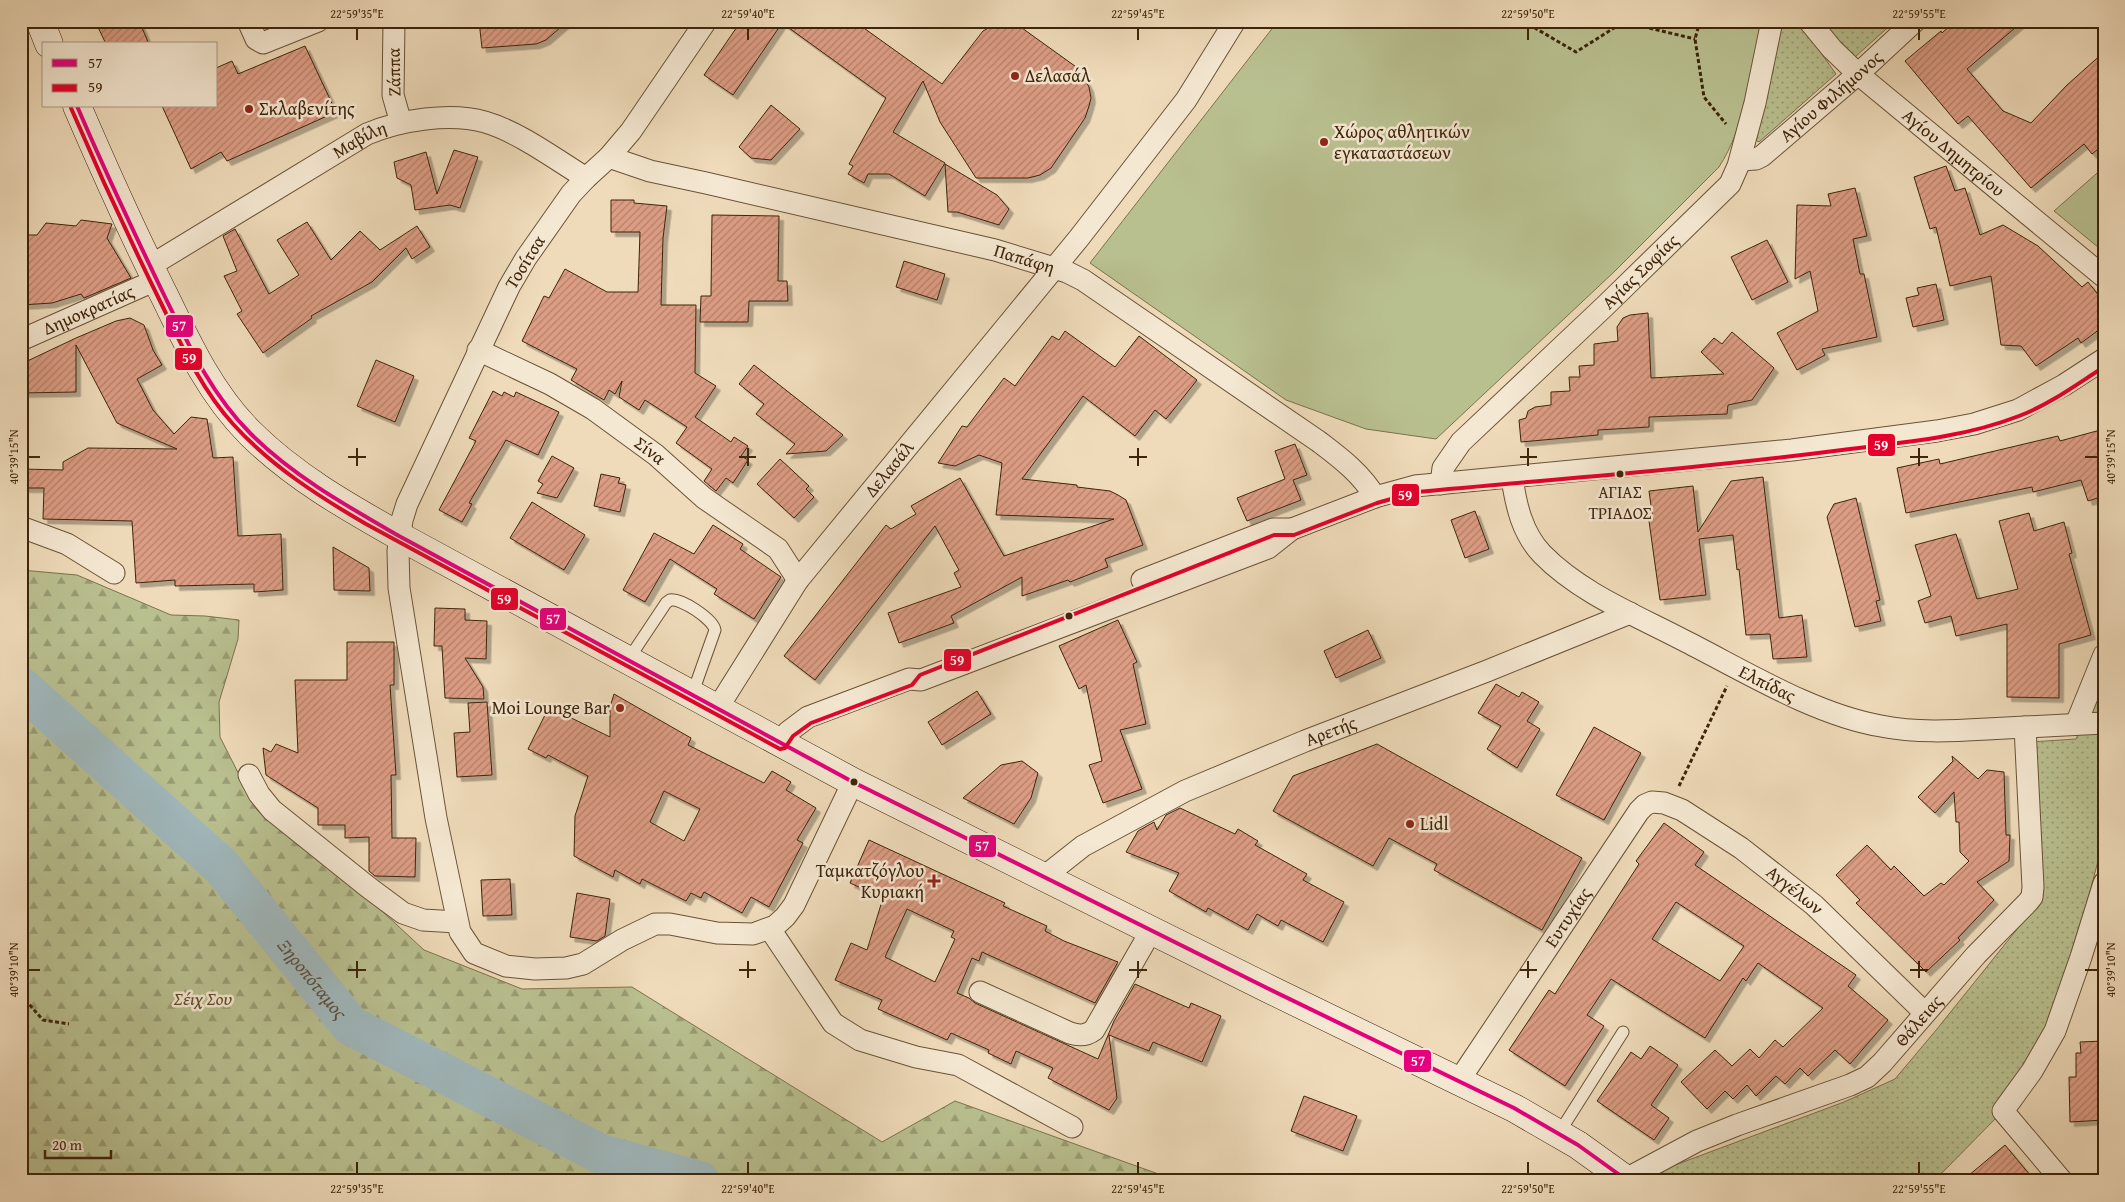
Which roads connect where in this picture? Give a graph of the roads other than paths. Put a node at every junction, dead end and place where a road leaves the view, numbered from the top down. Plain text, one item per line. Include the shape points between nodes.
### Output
1 (40, 21) edge
2 (248, 21) edge
3 (318, 21) edge
4 (394, 21) edge
5 (706, 21) edge
6 (1235, 21) edge
7 (1772, 21) edge
8 (1809, 21) edge
9 (1914, 21) edge
10 (48, 42) edge
11 (1858, 74) junction
12 (78, 108) edge
13 (401, 123) junction
14 (1743, 150) junction
15 (609, 157) junction
16 (586, 178) junction
17 (1054, 267) junction
18 (153, 273) junction
19 (2104, 277) edge
20 (21, 340) edge
21 (478, 350) junction
22 (2104, 359) edge
23 (1512, 478) junction
24 (1441, 484) junction
25 (1375, 497) junction
26 (21, 527) edge
27 (399, 536) junction
28 (114, 573) dead end
29 (798, 580) junction
30 (1630, 612) junction
31 (2104, 656) edge
32 (628, 660) junction
33 (692, 695) junction
34 (717, 709) junction
35 (2104, 723) edge
36 (2076, 724) junction
37 (2025, 727) junction
38 (781, 743) junction
39 (249, 775) dead end
40 (853, 782) junction
41 (1645, 805) joint
42 (1045, 876) junction
43 (2104, 883) edge
44 (457, 922) junction
45 (770, 929) junction
46 (1151, 931) junction
47 (980, 992) dead end
48 (1924, 1012) junction
49 (1623, 1032) dead end
50 (1458, 1082) junction
51 (1072, 1127) dead end
52 (1559, 1133) junction
53 (1627, 1180) edge
54 (2062, 1181) edge

1 - 10 main road
2 - 3 street via 256,39 263,43
4 - 13 street, Ζάππα via 393,95
5 - 15 street, Τοσίτσα via 631,131
6 - 17 street, Δελασάλ via 1186,100
7 - 14 street, Αγίας Σοφίας
8 - 11 street, Αγίου Δημητρίου
9 - 11 street, Αγίου Φιλήμονος
11 - 14 street, Αγίου Φιλήμονος via 1762,156 1756,158
11 - 19 street, Αγίου Δημητρίου
12 - 18 main road
13 - 16 street, Μαβίλη via 446,118 485,122 512,134
13 - 18 street, Μαβίλη via 367,134
14 - 24 street, Αγίας Σοφίας via 1734,178 1724,191 1461,442 1443,468
15 - 16 street, Τοσίτσα
15 - 17 street, Παπάφη via 650,172 971,244
16 - 21 street, Τοσίτσα via 526,258
17 - 25 street, Παπάφη via 1082,280 1318,441 1343,460
17 - 29 street, Δελασάλ
18 - 20 street, Δημοκρατίας
18 - 27 main road via 207,378 249,432 281,461 325,493
21 - 27 street, Τοσίτσα via 414,489
21 - 29 street, Σίνα via 550,384 593,409 656,455 704,498 778,549
22 - 23 street via 2057,390 2018,410 1946,430 1792,450
23 - 24 street
23 - 30 street, Ελπίδας via 1522,521 1542,554 1574,579
24 - 25 street via 1415,486
25 - 38 street via 1292,529 1268,548 921,680 908,679 808,717 788,732
26 - 28 street via 67,544
27 - 32 main road
27 - 44 street, Τοσίτσα via 399,588 431,792
29 - 34 street, Δελασάλ
30 - 37 street, Ελπίδας via 1818,707 1882,727 1934,730
30 - 42 street, Αρετής via 1185,791 1083,846
31 - 36 street
32 - 33 main road
32 - 33 lane via 666,603 680,600 711,622 715,630
33 - 34 main road
34 - 38 main road
35 - 36 street, Ελπίδας
36 - 37 street, Ελπίδας
37 - 48 street, Θάλειας via 2032,897
38 - 40 main road
39 - 44 street via 272,810 389,904 416,919
40 - 42 main road
40 - 45 street via 794,904 783,920
41 - 48 street, Αγγέλων via 1659,802 1670,805 1707,825 1785,880
41 - 50 street, Ευτυχίας
42 - 46 main road
43 - 54 street via 2055,1032 2003,1111
44 - 45 street, Τοσίτσα via 464,941 474,953 506,966 535,969 583,964 655,924 742,934
45 - 51 street via 833,1023 860,1040 958,1066
46 - 47 street via 1089,1034 1070,1033
46 - 50 main road
48 - 53 street, Θάλειας via 1882,1063 1859,1081 1697,1142
49 - 52 lane
50 - 52 main road
52 - 53 main road

